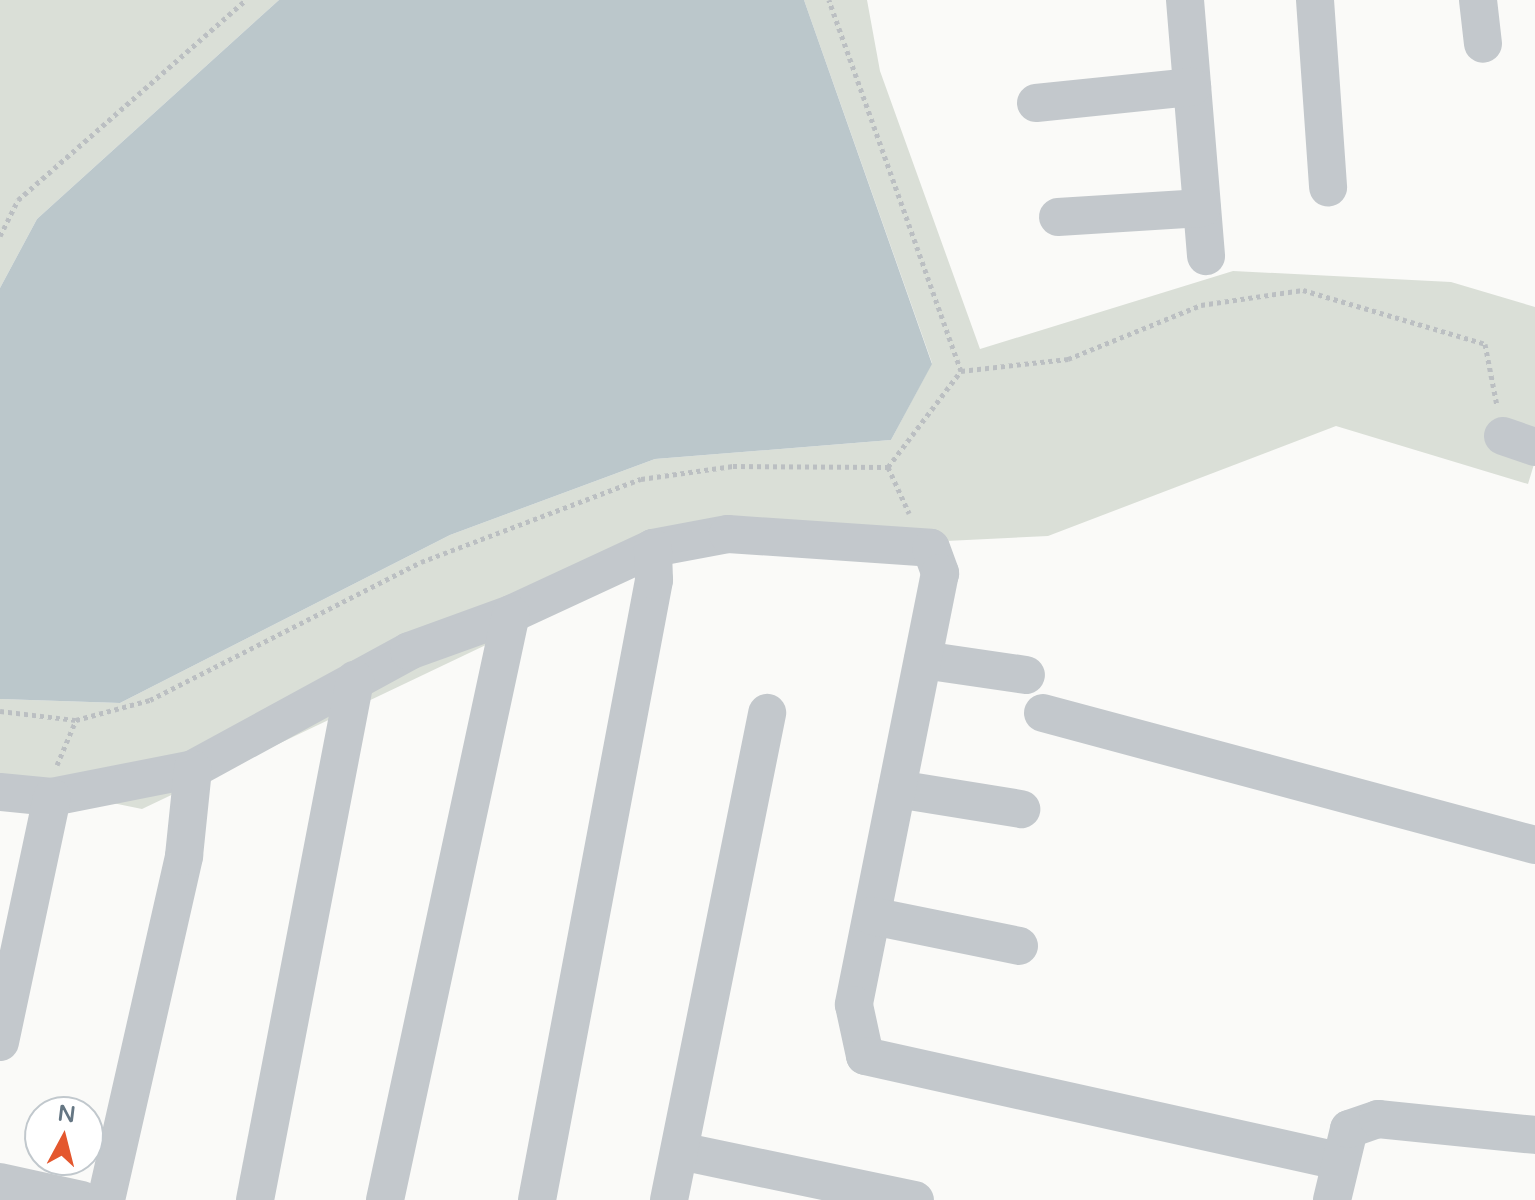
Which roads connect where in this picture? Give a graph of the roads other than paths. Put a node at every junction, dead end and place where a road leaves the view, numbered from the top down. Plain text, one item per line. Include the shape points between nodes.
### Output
1 (1185, 0) edge
2 (1315, 0) edge
3 (1478, 0) edge
4 (1483, 44) dead end
5 (1192, 87) junction
6 (1036, 103) dead end
7 (1328, 188) dead end
8 (1202, 208) junction
9 (1058, 217) dead end
10 (1206, 256) dead end
11 (653, 548) junction
12 (511, 614) junction
13 (923, 660) junction
14 (1026, 675) dead end
15 (355, 680) junction
16 (767, 713) dead end
17 (1043, 713) dead end
18 (193, 769) junction
19 (897, 789) junction
20 (0, 792) edge
21 (49, 796) junction
22 (1021, 809) dead end
23 (1535, 845) edge
24 (872, 916) junction
25 (12, 931) edge
26 (1019, 946) dead end
27 (0, 1042) edge
28 (1535, 1135) edge
29 (680, 1151) junction
30 (1340, 1161) junction
31 (0, 1182) edge
32 (82, 1200) edge
33 (106, 1200) edge
34 (255, 1200) edge
35 (385, 1200) edge
36 (537, 1200) edge
37 (669, 1200) edge
38 (915, 1200) edge
39 (1332, 1200) edge

1 - 5 street
2 - 7 street
3 - 4 street
5 - 6 street
5 - 8 street
8 - 9 street
8 - 10 street
11 - 12 street
11 - 13 street via 728,534 931,548 940,573
11 - 36 street via 654,580
12 - 15 street via 409,651
12 - 35 street
13 - 14 street
13 - 19 street
15 - 18 street
15 - 34 street
16 - 29 street
17 - 23 street
18 - 21 street
18 - 33 street via 184,856
19 - 22 street
19 - 24 street
20 - 21 street
21 - 25 street
24 - 26 street
24 - 30 street via 853,1025 865,1056
25 - 27 street
28 - 30 street via 1378,1119 1349,1129
29 - 37 street
29 - 38 street
30 - 39 street
31 - 32 street

